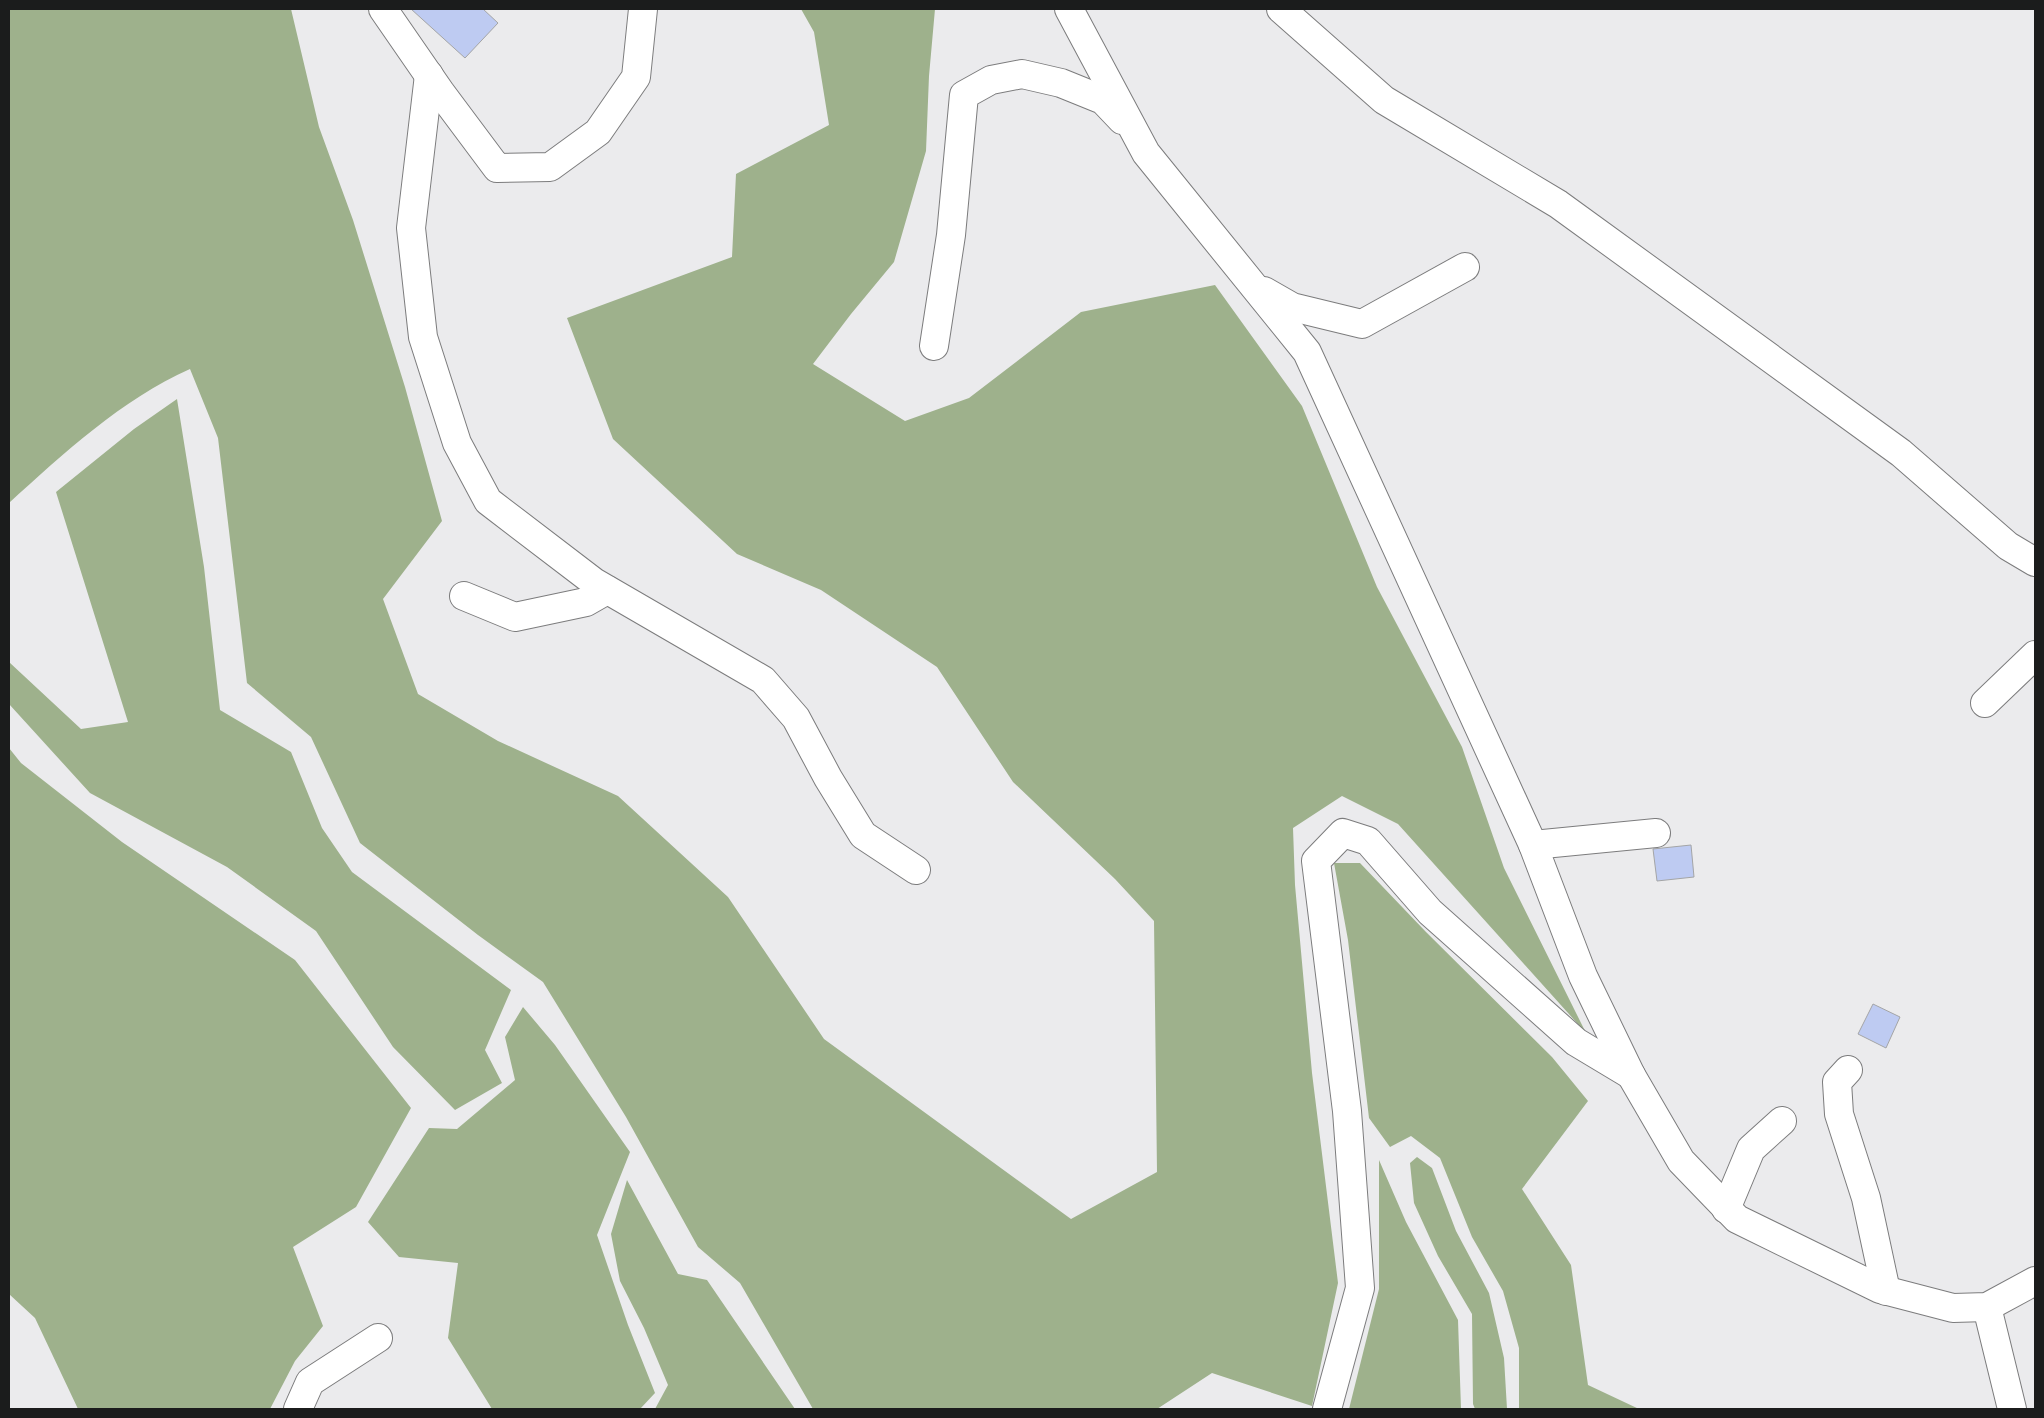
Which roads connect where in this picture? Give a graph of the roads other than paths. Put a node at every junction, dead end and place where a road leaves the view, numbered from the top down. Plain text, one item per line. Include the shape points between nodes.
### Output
1 (383, 9) edge
2 (643, 9) edge
3 (1070, 9) edge
4 (1281, 9) edge
5 (429, 75) junction
6 (1136, 136) junction
7 (1465, 267) dead end
8 (1254, 286) junction
9 (934, 346) dead end
10 (2035, 562) edge
11 (607, 590) junction
12 (464, 596) dead end
13 (2035, 655) edge
14 (1984, 703) dead end
15 (1656, 833) dead end
16 (1533, 845) junction
17 (916, 870) dead end
18 (1848, 1070) dead end
19 (1631, 1076) junction
20 (1782, 1121) dead end
21 (1726, 1209) junction
22 (2035, 1281) edge
23 (1886, 1291) junction
24 (1987, 1307) junction
25 (378, 1338) dead end
26 (298, 1409) edge
27 (1326, 1409) edge
28 (2012, 1409) edge

1 - 5 street
2 - 5 street via 636,77 598,132 550,167 497,168
3 - 6 street
4 - 10 street via 1384,100 1558,204 1901,453 2008,546
5 - 11 street via 411,228 422,337 457,443 488,501
6 - 8 street via 1146,154
6 - 9 street via 1103,100 1061,83 1022,74 991,80 964,95 951,235
7 - 8 street via 1362,324 1292,307
8 - 16 street via 1307,352
11 - 12 street via 586,602 515,617
11 - 17 street via 763,680 796,718 863,835
13 - 14 street
15 - 16 street
16 - 19 street via 1583,976
18 - 23 street via 1837,1082 1839,1114 1866,1198
19 - 21 street via 1681,1161
19 - 27 street via 1576,1042 1430,912 1368,841 1343,833 1316,861 1347,1111 1360,1288
20 - 21 street via 1751,1149
21 - 23 street via 1736,1219
22 - 24 street
23 - 24 street via 1953,1308
24 - 28 street
25 - 26 street via 310,1382

